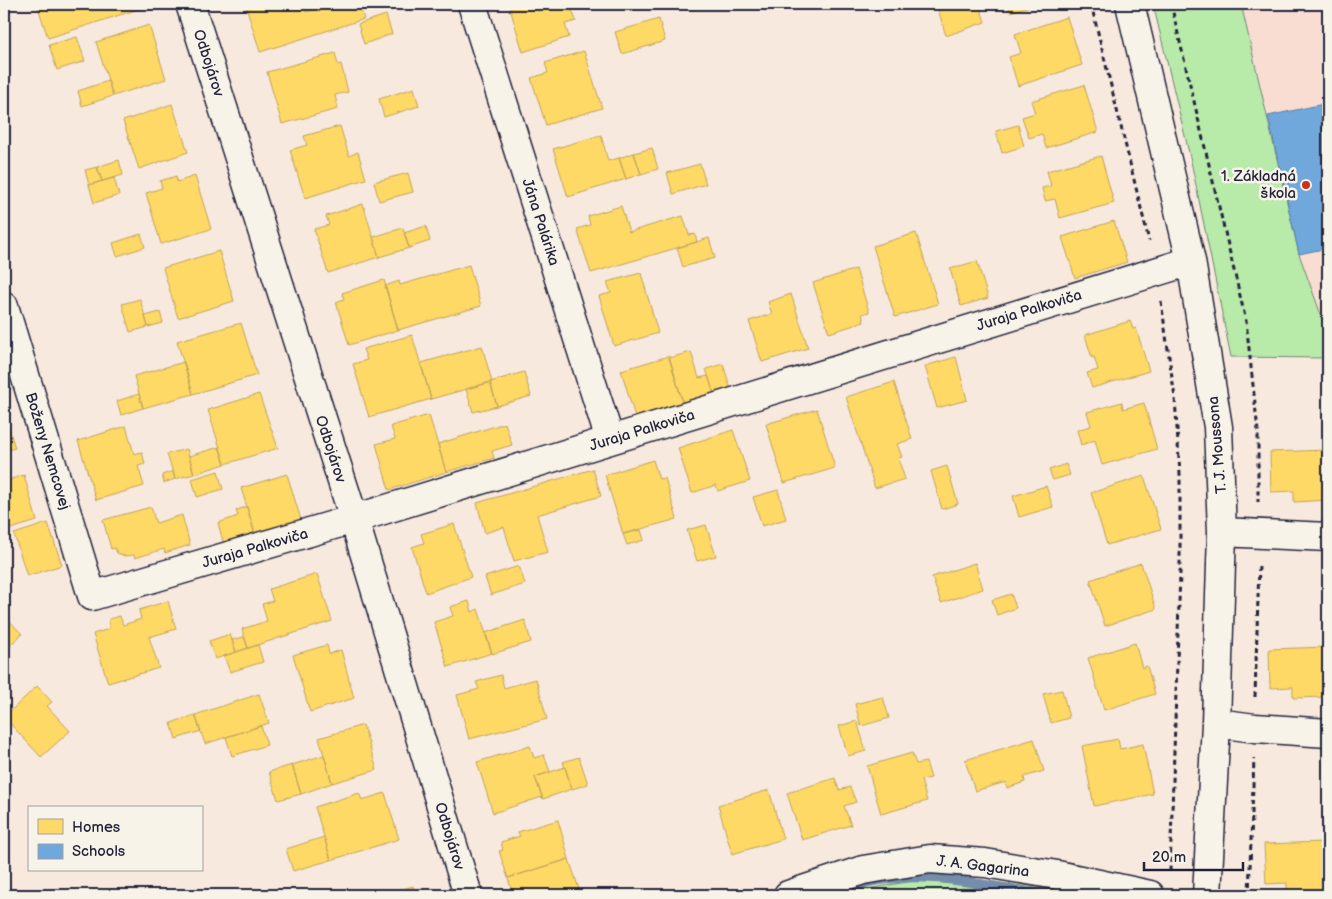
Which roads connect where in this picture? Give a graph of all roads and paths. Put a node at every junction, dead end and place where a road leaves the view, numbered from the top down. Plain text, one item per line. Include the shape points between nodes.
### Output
1 (190, 4) edge
2 (472, 4) edge
3 (1091, 4) edge
4 (1130, 4) edge
5 (1191, 260) junction
6 (1156, 271) junction
7 (4, 306) edge
8 (610, 440) junction
9 (354, 519) junction
10 (1222, 532) junction
11 (1328, 537) edge
12 (92, 596) joint
13 (1216, 723) junction
14 (1328, 733) edge
15 (1160, 887) edge
16 (468, 895) edge
17 (788, 895) edge
18 (1207, 895) edge

1 - 9 street, Odbojárov
2 - 8 street, Jána Palárika
3 - 6 path
4 - 5 street, T. J. Moussona
5 - 6 street, Juraja Palkoviča
5 - 10 street, T. J. Moussona via 1218,427
6 - 8 street, Juraja Palkoviča
6 - 15 path via 1175,398 1180,474 1173,835
7 - 12 street, Boženy Nemcovej
8 - 9 street, Juraja Palkoviča
9 - 12 street, Juraja Palkoviča
9 - 16 street, Odbojárov
10 - 11 street
10 - 13 street, T. J. Moussona
13 - 14 street
13 - 18 street, T. J. Moussona
15 - 17 street, J. A. Gagarina via 985,863 930,859 863,870

